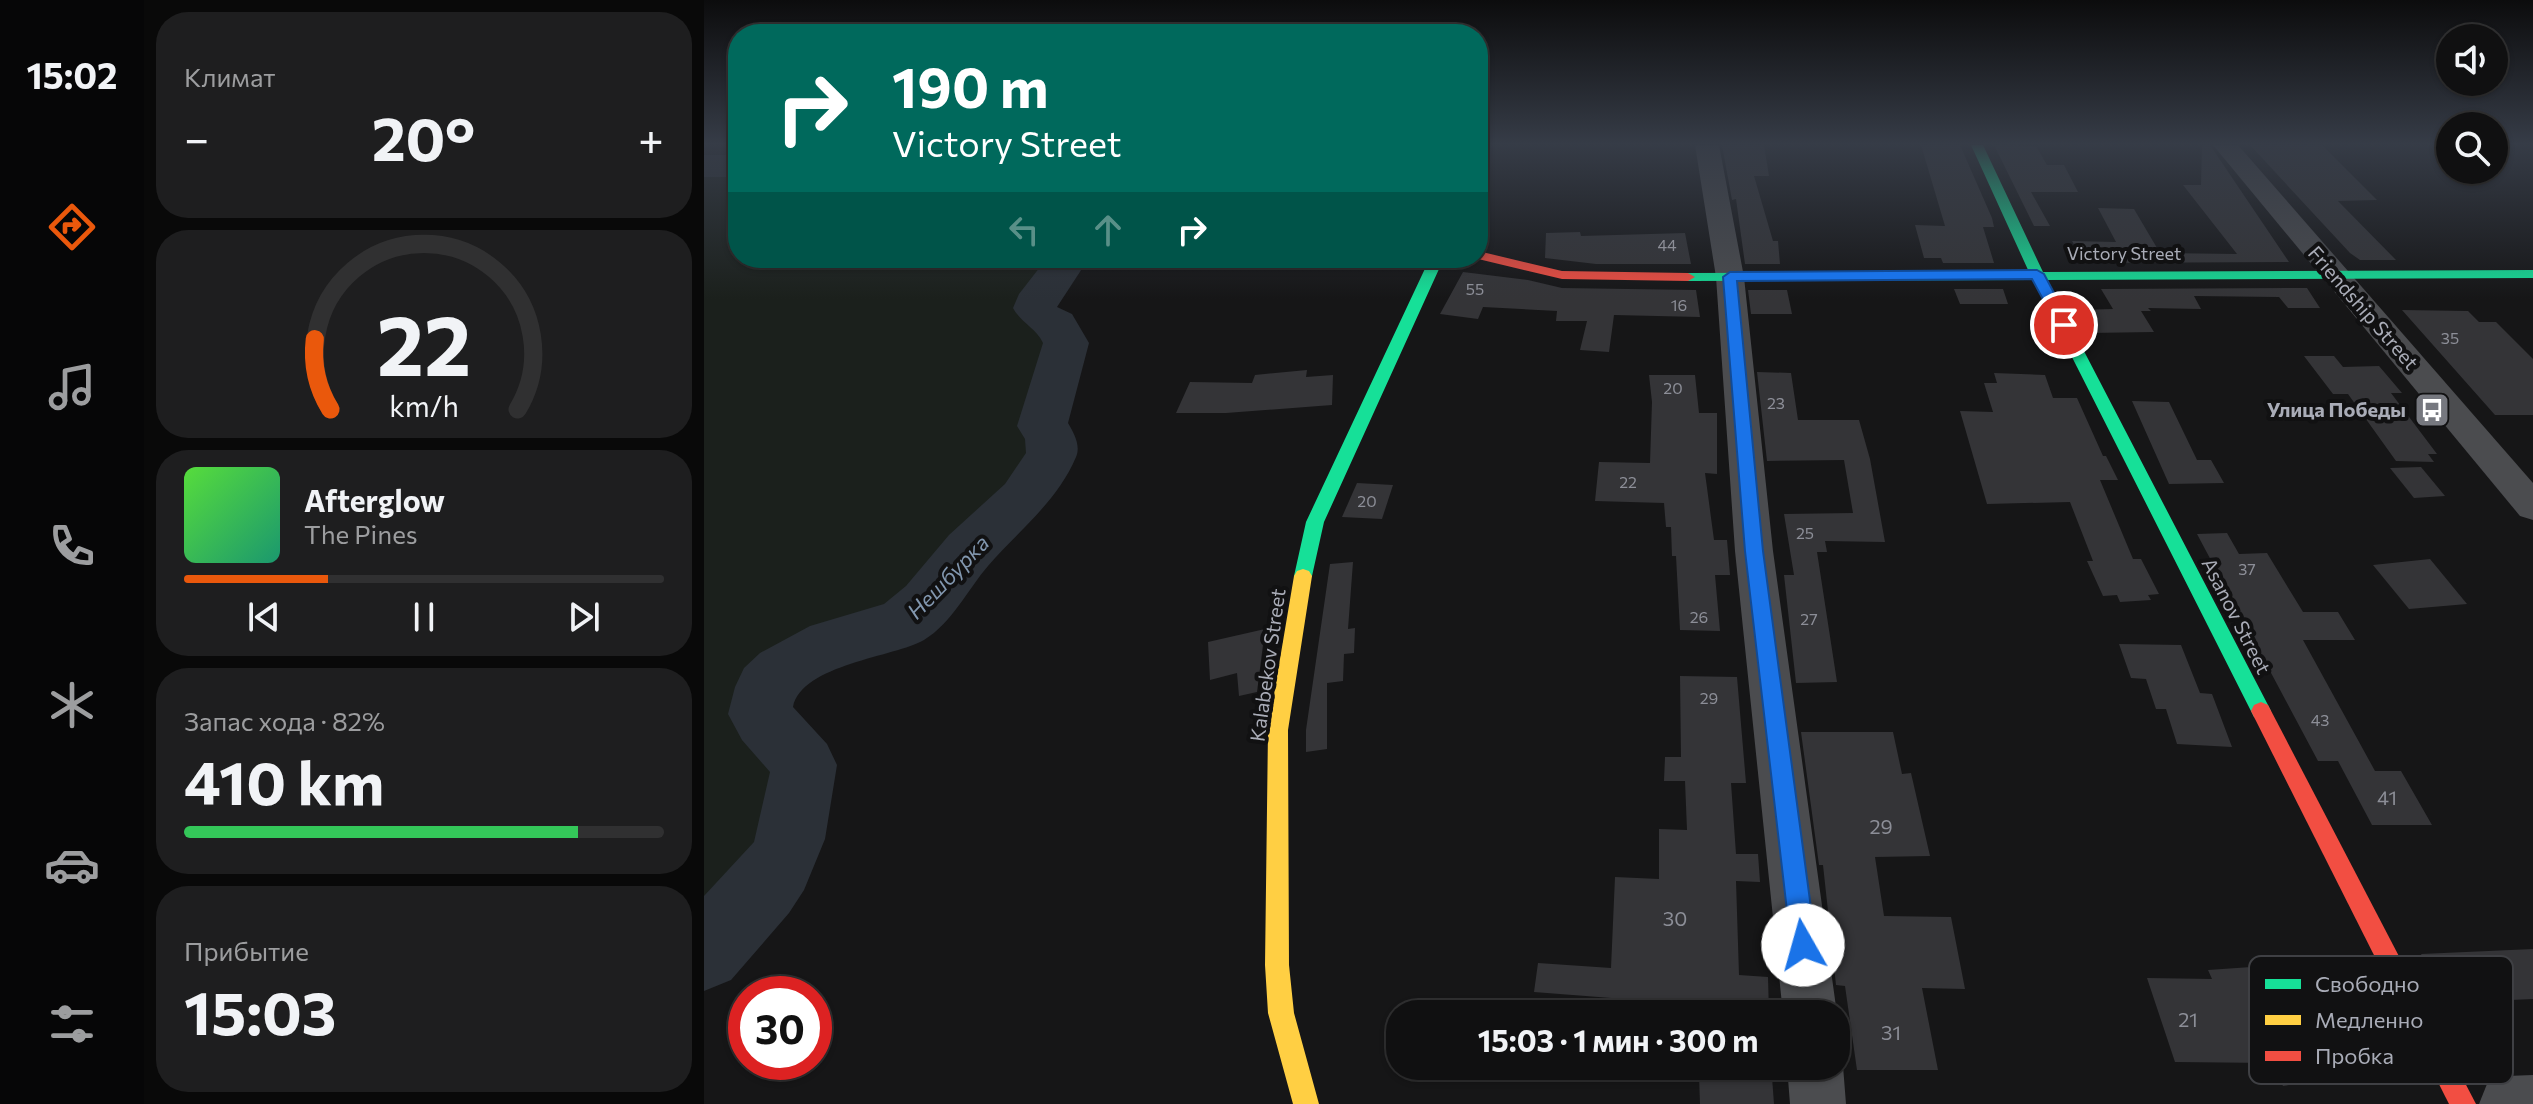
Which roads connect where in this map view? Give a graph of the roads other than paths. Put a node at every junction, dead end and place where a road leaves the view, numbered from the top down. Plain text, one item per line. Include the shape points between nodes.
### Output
1 (1716, 197) edge
2 (2001, 197) edge
3 (2268, 197) edge
4 (1488, 257) edge
5 (1432, 268) edge
6 (2037, 274) junction
7 (2333, 274) junction
8 (2533, 274) edge
9 (1730, 277) junction
10 (2533, 507) edge
11 (2387, 956) edge
12 (1808, 1000) edge
13 (1816, 1080) edge
14 (2453, 1084) edge
15 (2533, 1103) edge
16 (1306, 1104) edge
17 (1818, 1104) edge
18 (2463, 1104) edge
19 (2507, 1104) edge

1 - 9 street
2 - 6 street, Asanov Street
3 - 7 street, Friendship Street
4 - 9 street, Victory Street via 1562,275
5 - 16 street, Kalabekov Street via 1315,522 1278,730 1277,965 1281,1013
6 - 7 street, Victory Street
6 - 9 street, Victory Street
6 - 11 street, Asanov Street
7 - 8 street, Victory Street
7 - 10 street, Friendship Street
9 - 12 street via 1754,551
13 - 17 street
14 - 18 street, Asanov Street
15 - 19 street

